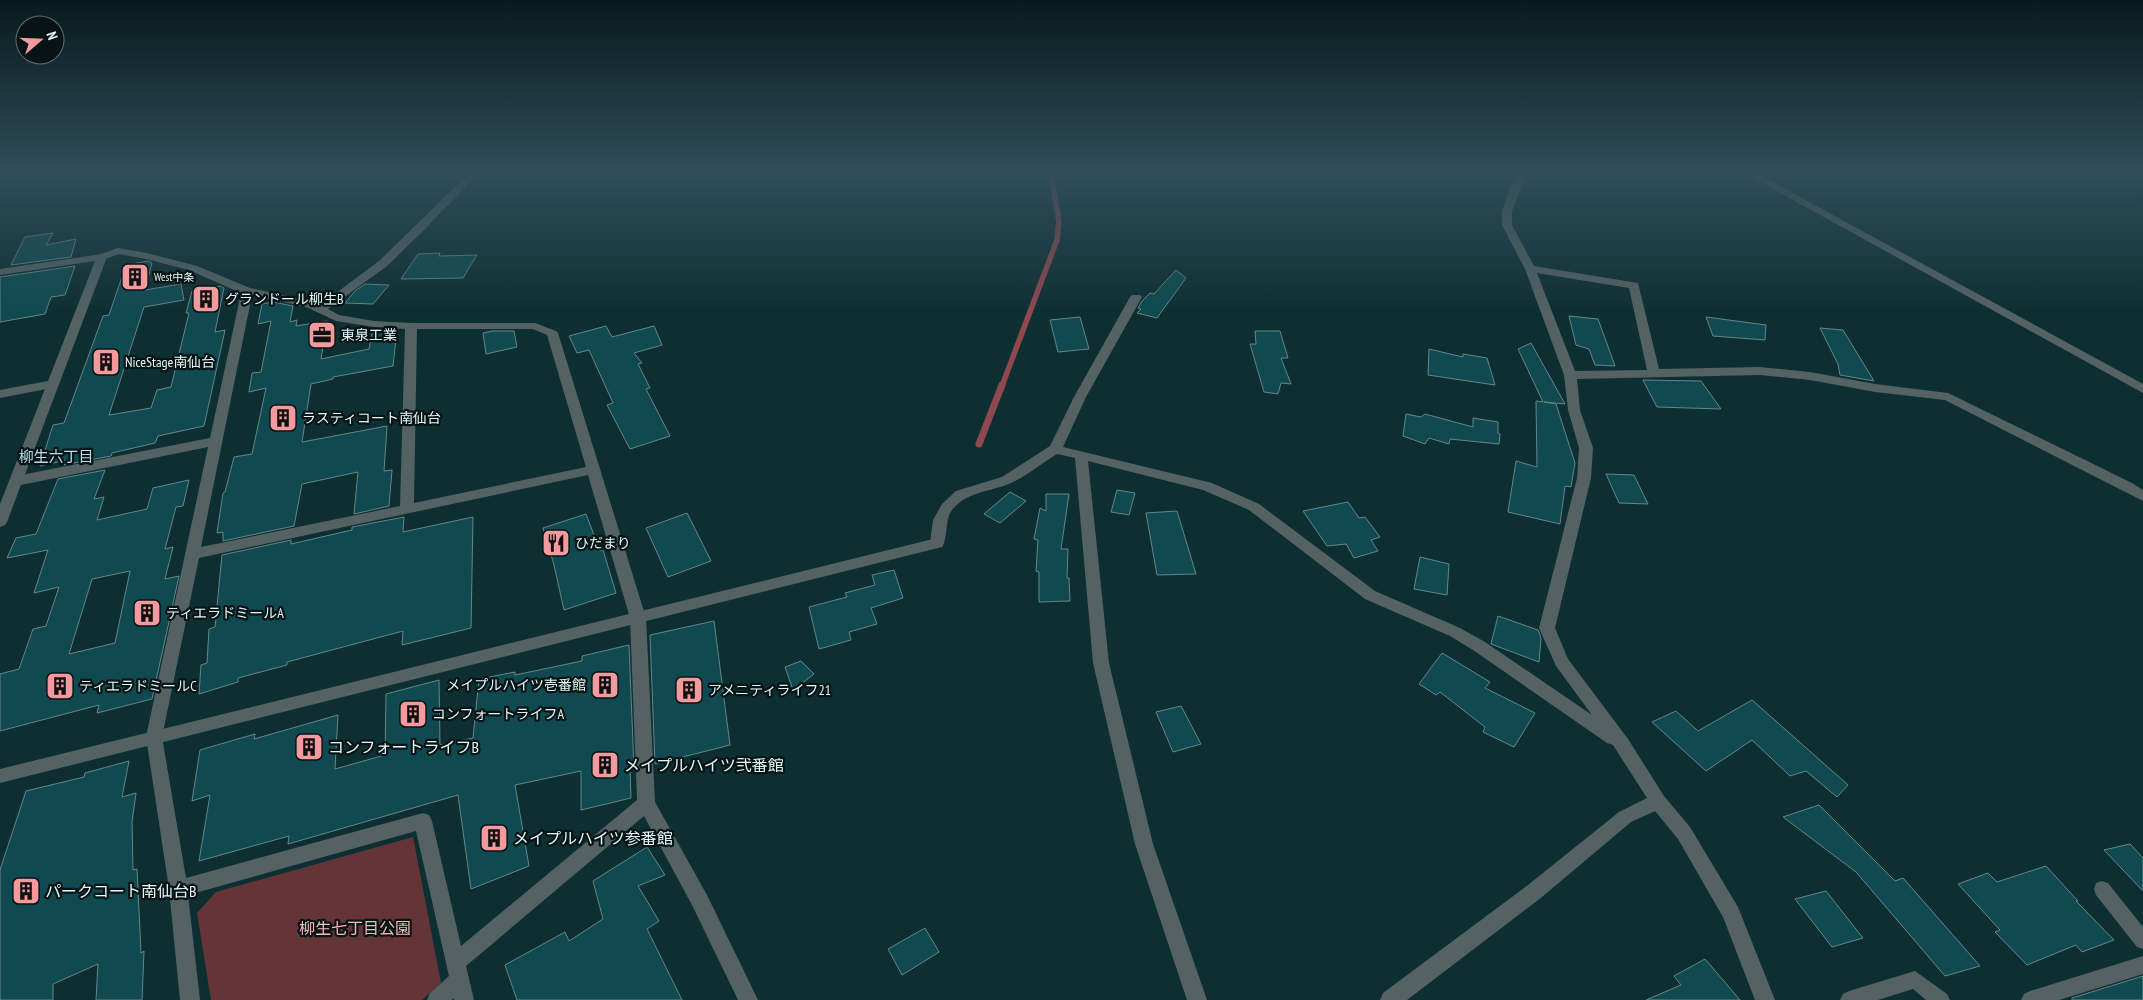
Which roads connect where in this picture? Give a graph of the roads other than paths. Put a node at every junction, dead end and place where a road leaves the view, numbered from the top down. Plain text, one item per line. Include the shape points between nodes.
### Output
1 (429, 220) edge
2 (1507, 220) edge
3 (1834, 220) edge
4 (102, 257) junction
5 (1530, 269) junction
6 (0, 272) edge
7 (247, 291) junction
8 (1136, 297) dead end
9 (321, 309) junction
10 (411, 326) junction
11 (1654, 374) junction
12 (1570, 375) junction
13 (53, 384) junction
14 (2143, 389) edge
15 (0, 394) edge
16 (216, 441) junction
17 (1055, 449) junction
18 (1082, 456) junction
19 (592, 470) junction
20 (16, 481) junction
21 (2143, 496) edge
22 (407, 508) junction
23 (0, 522) edge
24 (193, 554) junction
25 (638, 618) junction
26 (154, 737) junction
27 (1622, 744) junction
28 (0, 776) edge
29 (1658, 801) junction
30 (646, 803) junction
31 (178, 889) junction
32 (2102, 889) dead end
33 (2143, 941) edge
34 (2143, 964) edge
35 (457, 972) junction
36 (190, 1000) edge
37 (437, 1000) edge
38 (464, 1000) edge
39 (748, 1000) edge
40 (1197, 1000) edge
41 (1390, 1000) edge
42 (1765, 1000) edge
43 (1849, 1000) edge
44 (1941, 1000) edge
45 (2030, 1000) edge

1 - 9 street via 339,299
2 - 5 street
3 - 14 street
4 - 6 street
4 - 7 street via 118,251 147,256 193,268
4 - 13 street
5 - 11 street via 1634,285
5 - 12 street
7 - 9 street
7 - 16 street
8 - 17 street
9 - 10 street via 336,318
10 - 19 street via 535,326 552,333
10 - 22 street
11 - 12 street
11 - 21 street via 1760,372 1810,376 1948,397
12 - 27 street via 1574,410 1586,448 1584,478 1547,628 1562,662
13 - 15 street
13 - 20 street
16 - 20 street
16 - 24 street
17 - 18 street
17 - 25 street via 1007,480 961,494 947,507 940,520 937,543
18 - 27 street via 1207,486 1254,507 1370,595 1455,632 1479,646
18 - 40 street via 1101,663 1144,844
19 - 22 street
19 - 25 street
20 - 23 street
22 - 24 street
24 - 26 street
25 - 26 street
25 - 30 street
26 - 28 street
26 - 31 street
27 - 29 street
29 - 41 street via 1625,817 1535,892
29 - 42 street via 1684,833 1731,913
30 - 35 street
30 - 39 street via 700,901
31 - 35 street via 424,820
31 - 36 street
32 - 33 lane
34 - 45 lane
35 - 37 street
35 - 38 street
43 - 44 lane via 1915,980

